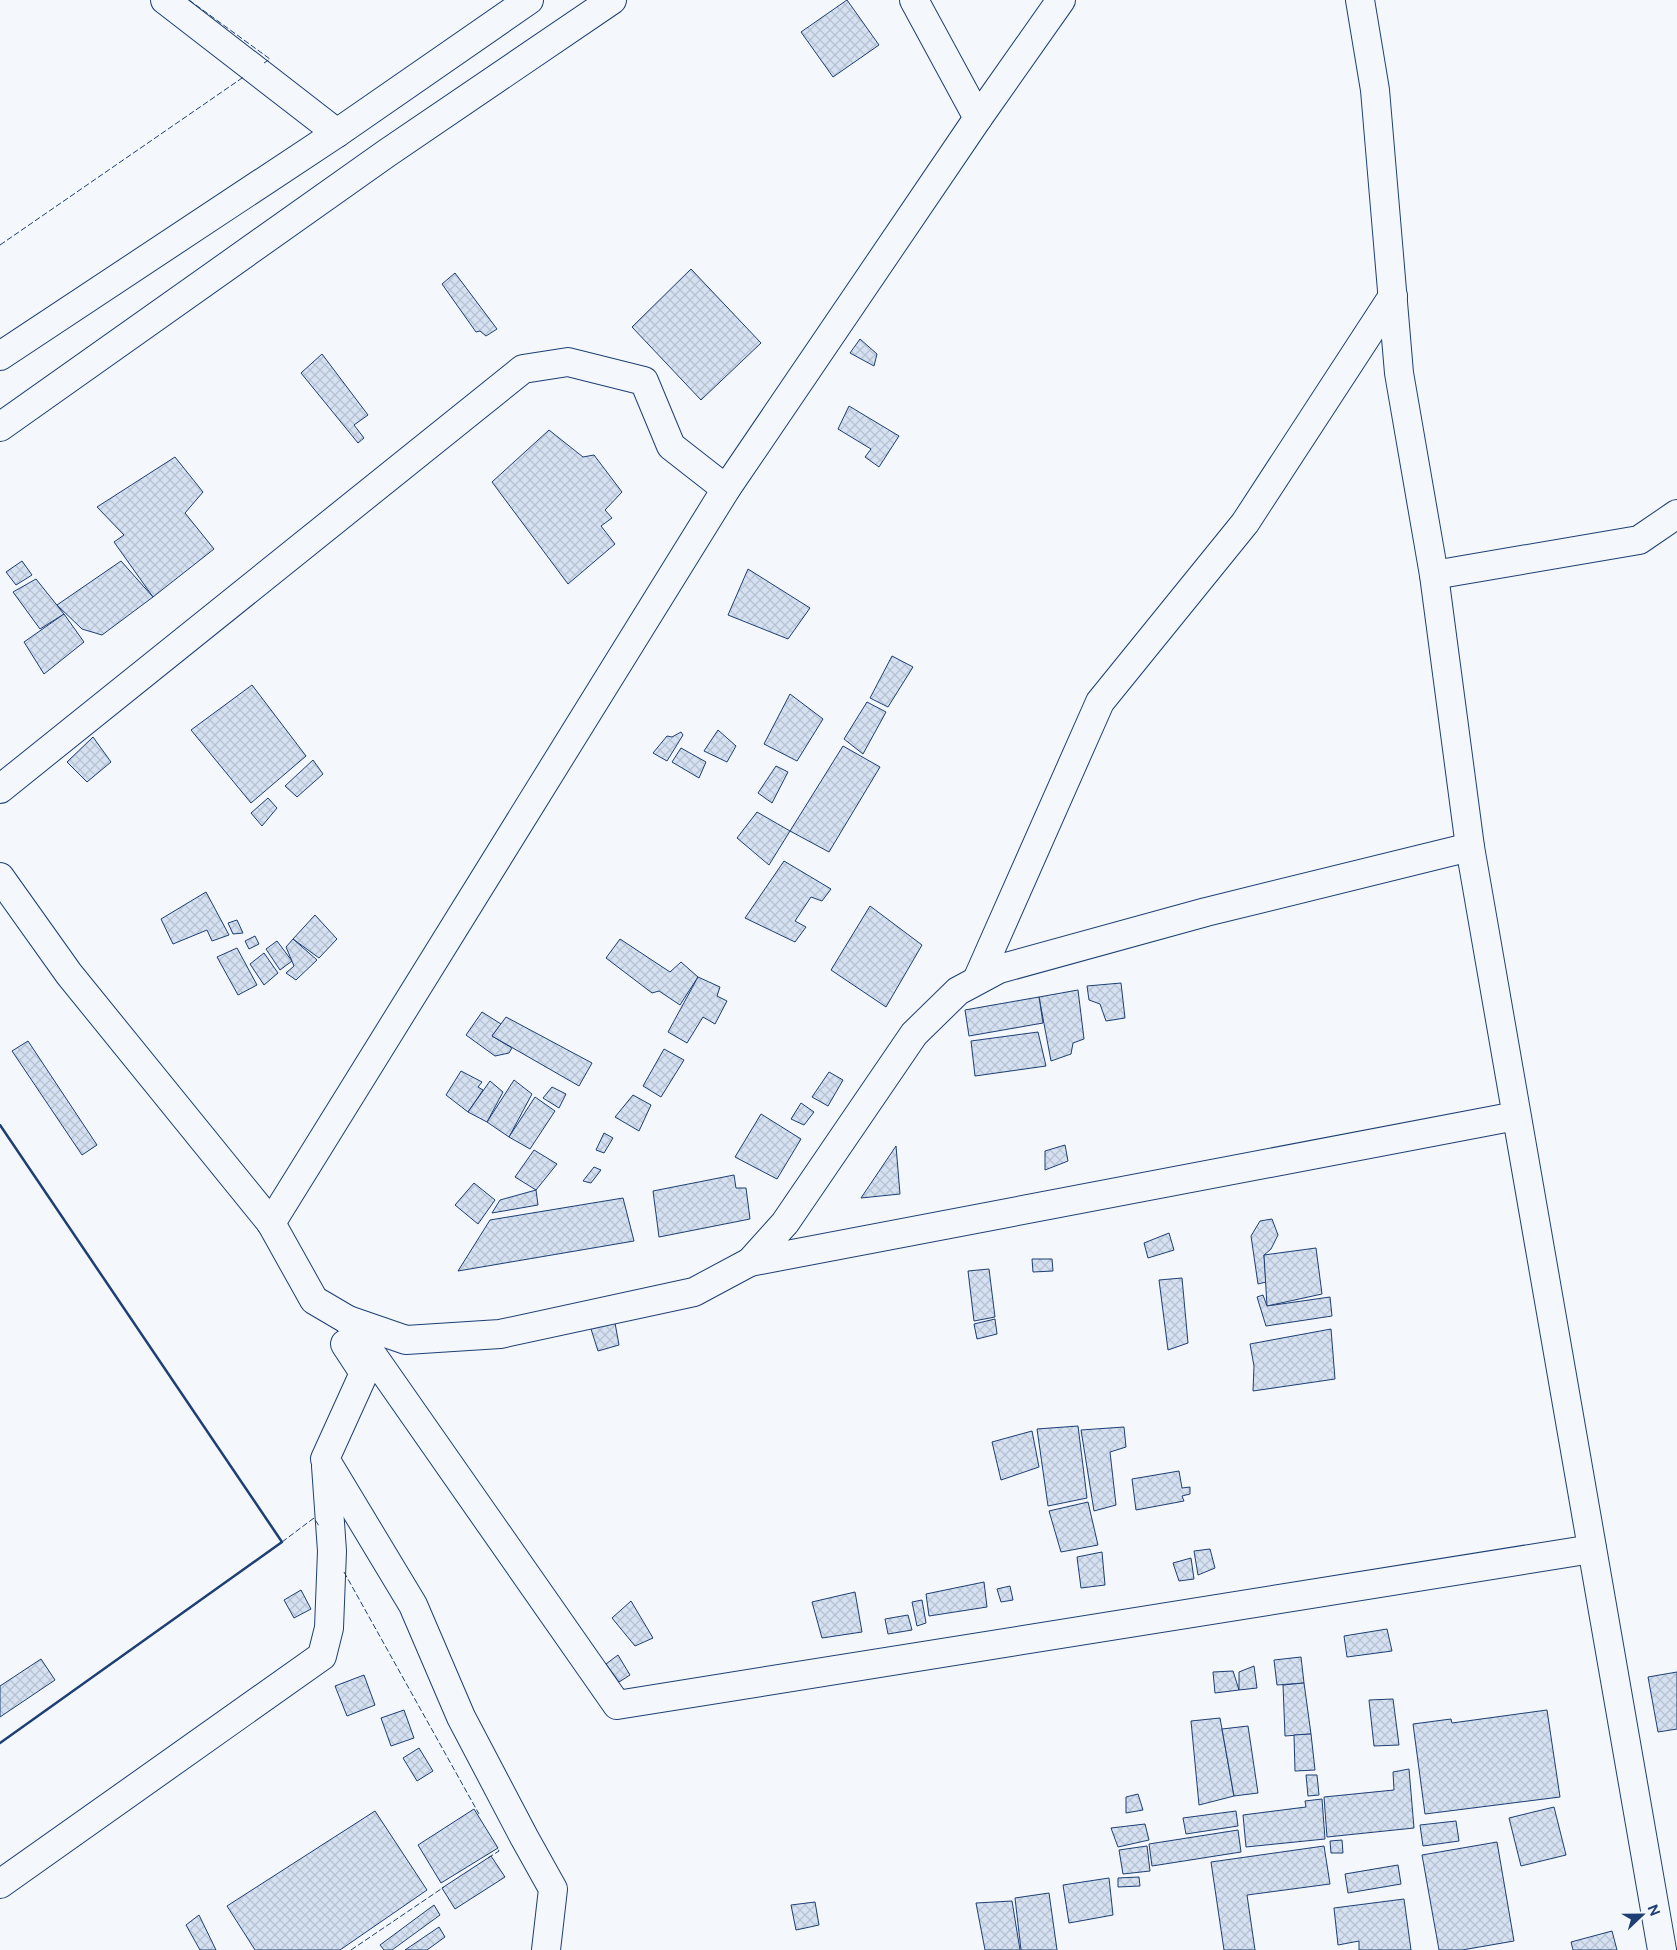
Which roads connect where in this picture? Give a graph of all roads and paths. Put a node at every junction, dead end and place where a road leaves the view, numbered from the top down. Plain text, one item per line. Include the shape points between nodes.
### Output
1 (165, 0) edge
2 (529, 0) edge
3 (612, 0) edge
4 (914, 0) edge
5 (1061, 0) edge
6 (1360, 0) edge
7 (978, 118) junction
8 (337, 133) junction
9 (1393, 296) junction
10 (0, 356) edge
11 (0, 427) edge
12 (726, 489) junction
13 (1677, 514) edge
14 (1434, 575) junction
15 (0, 789) edge
16 (1470, 847) junction
17 (0, 877) edge
18 (977, 980) junction
19 (1516, 1116) junction
20 (271, 1223) junction
21 (750, 1262) junction
22 (314, 1300) junction
23 (348, 1320) junction
24 (325, 1459) junction
25 (1592, 1549) junction
26 (0, 1884) edge
27 (546, 1950) edge
28 (1662, 1950) edge

1 - 8 street
2 - 8 street
3 - 11 street via 387,153
4 - 7 street
5 - 7 street
6 - 9 street via 1375,90
7 - 12 street
8 - 10 street
9 - 14 street via 1399,373
9 - 18 street via 1245,523 1100,702
12 - 15 street via 671,446 644,381 568,362 523,369
12 - 20 street
13 - 14 street via 1639,540
14 - 16 street
16 - 18 street via 1206,912 999,969
16 - 19 street
17 - 20 street via 68,974
18 - 21 street via 958,991 914,1034 785,1223
19 - 21 street
19 - 25 street
20 - 22 street
21 - 23 street via 694,1292 500,1334 406,1340
22 - 23 street
22 - 24 street via 364,1372
23 - 25 street via 617,1705
24 - 26 street via 332,1551 330,1628 322,1656
24 - 27 street via 413,1605 461,1717 554,1889
25 - 28 street

